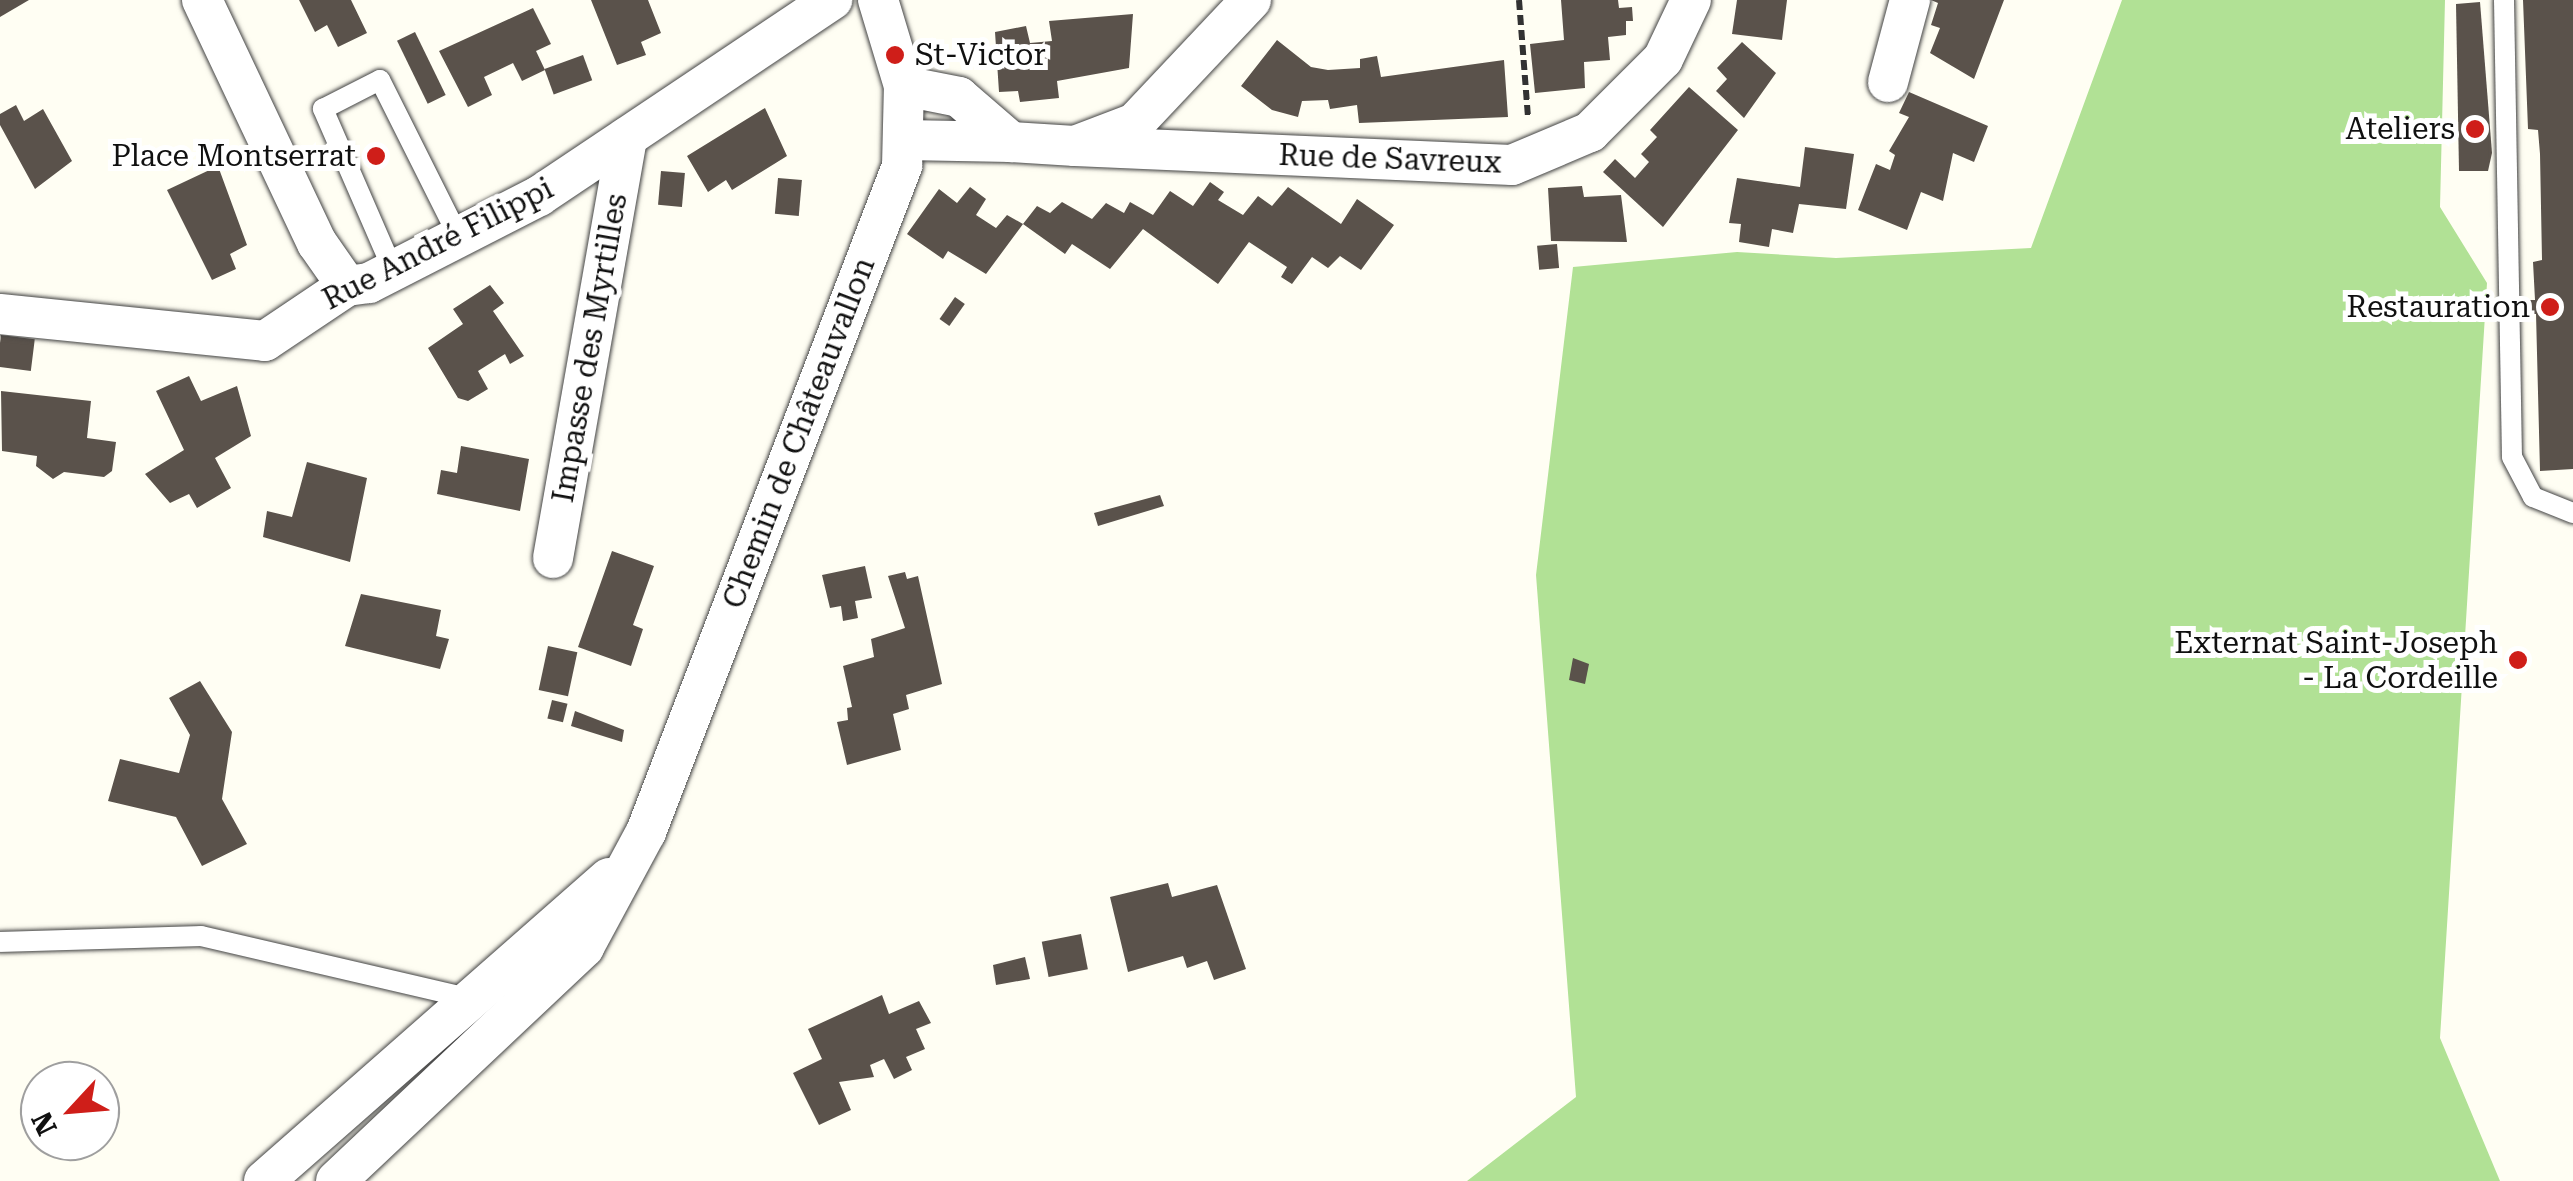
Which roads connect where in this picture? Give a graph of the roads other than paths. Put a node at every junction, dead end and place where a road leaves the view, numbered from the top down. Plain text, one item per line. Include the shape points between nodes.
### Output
1 (202, 0) edge
2 (832, 0) edge
3 (1251, 0) edge
4 (1691, 0) edge
5 (1910, 0) edge
6 (2504, 0) edge
7 (882, 14) edge
8 (1888, 82) dead end
9 (904, 86) junction
10 (627, 137) junction
11 (905, 140) junction
12 (1012, 142) junction
13 (1075, 146) junction
14 (460, 240) junction
15 (393, 270) junction
16 (348, 286) junction
17 (0, 314) edge
18 (2573, 512) edge
19 (553, 558) dead end
20 (646, 832) junction
21 (0, 942) edge
22 (470, 998) junction
23 (512, 1021) junction
24 (264, 1181) edge
25 (336, 1181) edge

1 - 16 street via 317,243
2 - 10 street, Rue André Filippi
3 - 13 street via 1135,123
4 - 13 street, Rue de Savreux via 1663,59 1590,132 1512,165
5 - 8 street
6 - 18 lane via 2512,457 2533,497
7 - 9 street, Chemin de Châteauvallon
9 - 11 street, Chemin de Châteauvallon
9 - 12 street via 959,97
10 - 14 street, Rue André Filippi
10 - 19 street, Impasse des Myrtilles
11 - 12 street, Rue de Savreux
11 - 20 street, Chemin de Châteauvallon via 902,166
12 - 13 street, Rue de Savreux
14 - 15 street, Rue André Filippi
14 - 15 lane via 380,80 323,110
15 - 16 street, Rue André Filippi
16 - 17 street, Rue André Filippi via 265,340
20 - 22 street, Chemin de Châteauvallon via 602,886
20 - 23 street, Chemin de Châteauvallon via 584,948
21 - 22 lane via 201,936
22 - 23 lane
22 - 24 street, Chemin de Châteauvallon
23 - 25 street, Chemin de Châteauvallon

